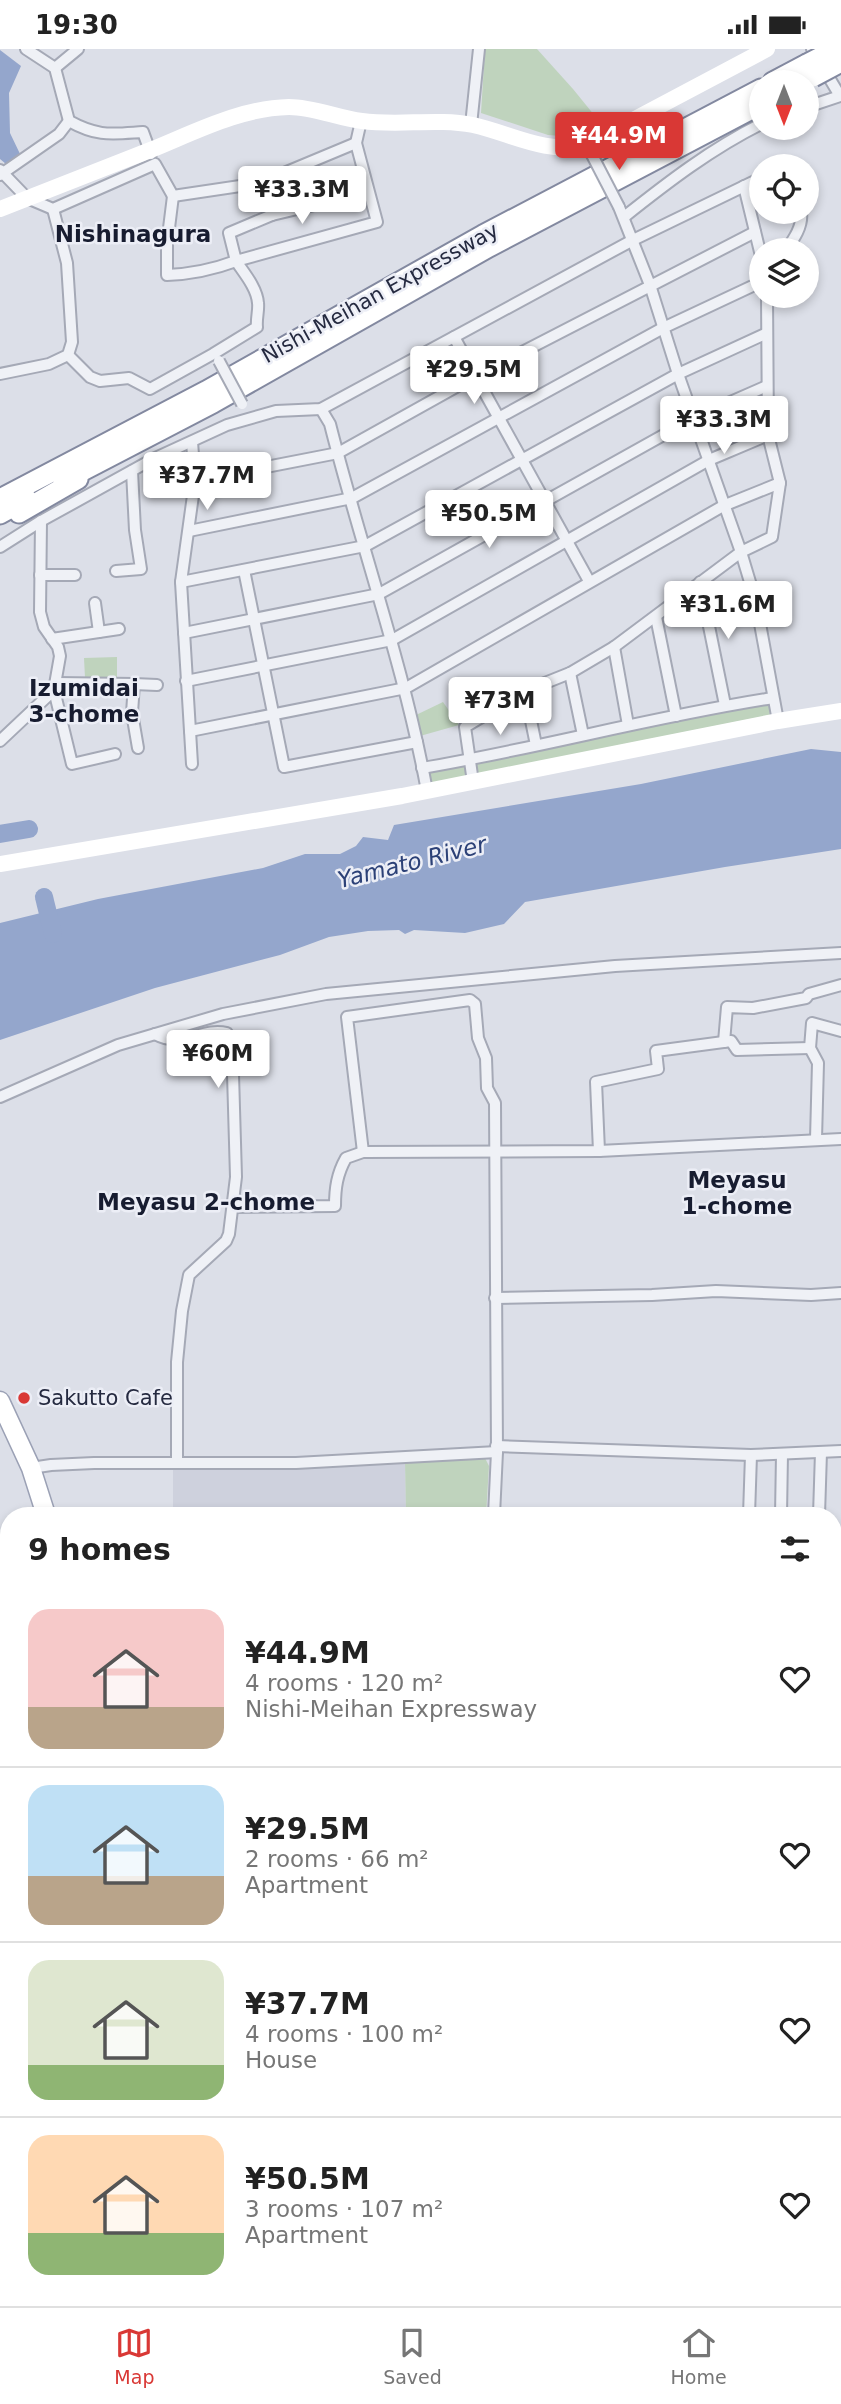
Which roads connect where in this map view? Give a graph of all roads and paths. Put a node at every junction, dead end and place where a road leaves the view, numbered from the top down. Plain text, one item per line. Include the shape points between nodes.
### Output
1 (26, 49) edge
2 (78, 49) edge
3 (479, 49) edge
4 (767, 49) edge
5 (836, 49) edge
6 (841, 62) edge
7 (55, 68) junction
8 (809, 68) edge
9 (819, 77) edge
10 (749, 95) edge
11 (819, 103) edge
12 (749, 110) edge
13 (69, 121) junction
14 (361, 121) junction
15 (471, 125) junction
16 (749, 130) edge
17 (356, 143) junction
18 (588, 149) junction
19 (152, 157) junction
20 (1, 173) edge
21 (261, 183) junction
22 (749, 184) edge
23 (744, 186) junction
24 (369, 192) junction
25 (173, 195) junction
26 (27, 198) junction
27 (0, 208) edge
28 (53, 209) junction
29 (621, 212) junction
30 (272, 215) junction
31 (755, 232) junction
32 (756, 238) edge
33 (633, 240) junction
34 (236, 261) junction
35 (650, 285) junction
36 (749, 288) edge
37 (767, 308) edge
38 (663, 328) junction
39 (767, 333) junction
40 (454, 337) junction
41 (68, 355) junction
42 (216, 358) junction
43 (0, 373) edge
44 (678, 374) junction
45 (476, 376) junction
46 (766, 386) junction
47 (321, 409) junction
48 (247, 418) junction
49 (694, 418) junction
50 (498, 419) junction
51 (768, 435) junction
52 (192, 442) junction
53 (113, 448) junction
54 (338, 453) junction
55 (522, 459) junction
56 (709, 460) junction
57 (132, 471) junction
58 (195, 481) junction
59 (779, 482) junction
60 (0, 487) edge
61 (352, 498) junction
62 (0, 499) edge
63 (543, 501) junction
64 (723, 506) junction
65 (0, 514) edge
66 (41, 521) junction
67 (0, 526) edge
68 (189, 531) junction
69 (567, 542) junction
70 (365, 545) junction
71 (0, 547) edge
72 (741, 552) junction
73 (116, 571) dead end
74 (244, 571) junction
75 (40, 575) junction
76 (75, 575) dead end
77 (589, 581) junction
78 (181, 582) junction
79 (700, 582) junction
80 (379, 594) junction
81 (95, 603) dead end
82 (656, 617) junction
83 (253, 619) junction
84 (119, 629) dead end
85 (99, 632) junction
86 (184, 633) junction
87 (52, 639) junction
88 (392, 640) junction
89 (614, 647) junction
90 (263, 665) junction
91 (570, 673) junction
92 (186, 681) junction
93 (134, 684) junction
94 (157, 685) dead end
95 (55, 686) junction
96 (405, 688) junction
97 (525, 691) junction
98 (773, 698) junction
99 (725, 705) junction
100 (841, 711) edge
101 (272, 715) junction
102 (676, 716) junction
103 (778, 721) junction
104 (628, 725) junction
105 (190, 731) junction
106 (583, 735) junction
107 (0, 741) edge
108 (417, 743) junction
109 (536, 745) junction
110 (138, 748) dead end
111 (115, 754) dead end
112 (470, 760) junction
113 (192, 764) dead end
114 (422, 768) junction
115 (474, 782) junction
116 (427, 791) junction
117 (0, 864) edge
118 (841, 953) edge
119 (841, 985) edge
120 (841, 1031) edge
121 (155, 1034) junction
122 (724, 1042) junction
123 (810, 1048) junction
124 (0, 1097) edge
125 (816, 1139) junction
126 (841, 1139) edge
127 (599, 1151) junction
128 (363, 1152) junction
129 (496, 1152) junction
130 (233, 1207) junction
131 (841, 1293) edge
132 (495, 1298) junction
133 (0, 1401) edge
134 (497, 1449) junction
135 (841, 1451) edge
136 (821, 1452) junction
137 (782, 1454) junction
138 (751, 1455) junction
139 (177, 1462) junction
140 (31, 1468) junction
141 (43, 1507) edge
142 (494, 1507) edge
143 (749, 1507) edge
144 (781, 1507) edge
145 (819, 1507) edge

1 - 7 street
2 - 7 street
3 - 15 street
4 - 18 street
5 - 8 highway, bridge
6 - 8 highway, bridge
7 - 13 street
9 - 11 street via 840,96
10 - 53 highway, Nishi-Meihan Expressway via 483,235
12 - 53 highway, Nishi-Meihan Expressway via 489,247 225,396
13 - 19 street via 89,132 143,132
13 - 20 street via 59,134
14 - 15 street
14 - 17 street
14 - 19 street via 291,107 259,110 219,122
15 - 18 street via 535,145
16 - 29 street
17 - 21 street
17 - 24 street
18 - 29 street, bridge
19 - 25 street
19 - 26 street
19 - 28 street
20 - 26 street
21 - 25 street
21 - 30 street
22 - 23 street
23 - 31 street
23 - 33 street
24 - 30 street
24 - 34 street via 377,222
25 - 34 street via 167,275 212,271
26 - 27 street
26 - 28 street
28 - 41 street via 67,263 72,342
29 - 33 street
30 - 34 street via 229,233
31 - 32 street
31 - 35 street
33 - 35 street
33 - 40 street
34 - 42 street via 259,305 257,327
35 - 38 street
35 - 45 street
36 - 38 street
37 - 39 street
38 - 44 street
38 - 50 street
39 - 44 street
39 - 46 street
40 - 45 street
40 - 47 street
41 - 42 street via 90,377 129,379 150,389
41 - 43 street via 49,364
42 - 48 street, bridge
44 - 49 street
44 - 55 street
45 - 50 street
45 - 54 street
46 - 49 street
46 - 51 street
47 - 48 street
47 - 54 street
48 - 52 street
49 - 56 street
49 - 63 street
50 - 55 street
50 - 61 street
51 - 56 street
51 - 59 street
52 - 57 street
52 - 58 street
53 - 60 highway via 72,450
53 - 62 highway, Nishi-Meihan Expressway
53 - 65 highway, Nishi-Meihan Expressway
53 - 67 highway via 106,463
54 - 58 street
54 - 61 street
55 - 63 street
55 - 70 street
56 - 64 street
56 - 69 street
57 - 66 street
57 - 73 street via 141,569
58 - 68 street
59 - 64 street
59 - 72 street via 772,537
61 - 68 street
61 - 70 street
63 - 69 street
63 - 80 street
64 - 72 street
64 - 77 street
66 - 71 street
66 - 75 street
68 - 78 street
69 - 77 street
69 - 88 street
70 - 74 street
70 - 80 street
72 - 79 street
72 - 98 street via 756,602
74 - 78 street
74 - 83 street
75 - 76 street
75 - 87 street via 40,612
77 - 96 street
78 - 86 street
79 - 82 street
79 - 99 street
80 - 83 street
80 - 88 street
81 - 85 street
82 - 89 street
82 - 102 street
83 - 86 street
83 - 90 street
84 - 85 street
85 - 87 street
86 - 92 street
87 - 95 street via 60,656
88 - 90 street
88 - 96 street
89 - 91 street
89 - 104 street
90 - 92 street
90 - 101 street
91 - 97 street
91 - 106 street
92 - 105 street
93 - 94 street
93 - 95 street
93 - 110 street via 132,713
95 - 107 street
95 - 111 street via 72,764
96 - 101 street
96 - 108 street
97 - 109 street
97 - 112 street via 465,727
98 - 99 street
98 - 103 street
99 - 102 street
100 - 103 street
101 - 105 street
101 - 108 street via 284,767
102 - 104 street
103 - 115 street
104 - 106 street
105 - 113 street
106 - 109 street
108 - 114 street
109 - 112 street
112 - 114 street
112 - 115 street
114 - 116 street
115 - 116 street
116 - 117 street
118 - 121 street via 615,966 326,994 223,1014
119 - 122 street via 753,1008 727,1007
120 - 123 street via 811,1023
121 - 124 street
121 - 130 street via 178,1040 227,1033 240,1064 233,1074
122 - 123 street via 731,1041 737,1050
122 - 127 street via 656,1051 658,1069 596,1082
123 - 125 street via 818,1063
125 - 126 street
125 - 127 street
127 - 129 street
128 - 129 street
128 - 129 street via 347,1017 470,1000 475,1004 488,1088 495,1103
128 - 130 street via 346,1158 340,1169 335,1206
129 - 132 street
130 - 139 street via 226,1241 189,1275 177,1362
131 - 132 street via 716,1291
132 - 134 street
133 - 140 main road
134 - 138 street
134 - 139 street via 296,1463
134 - 142 street
135 - 136 street
136 - 137 street
136 - 145 street
137 - 138 street
137 - 144 street
138 - 143 street
139 - 140 street
140 - 141 main road

